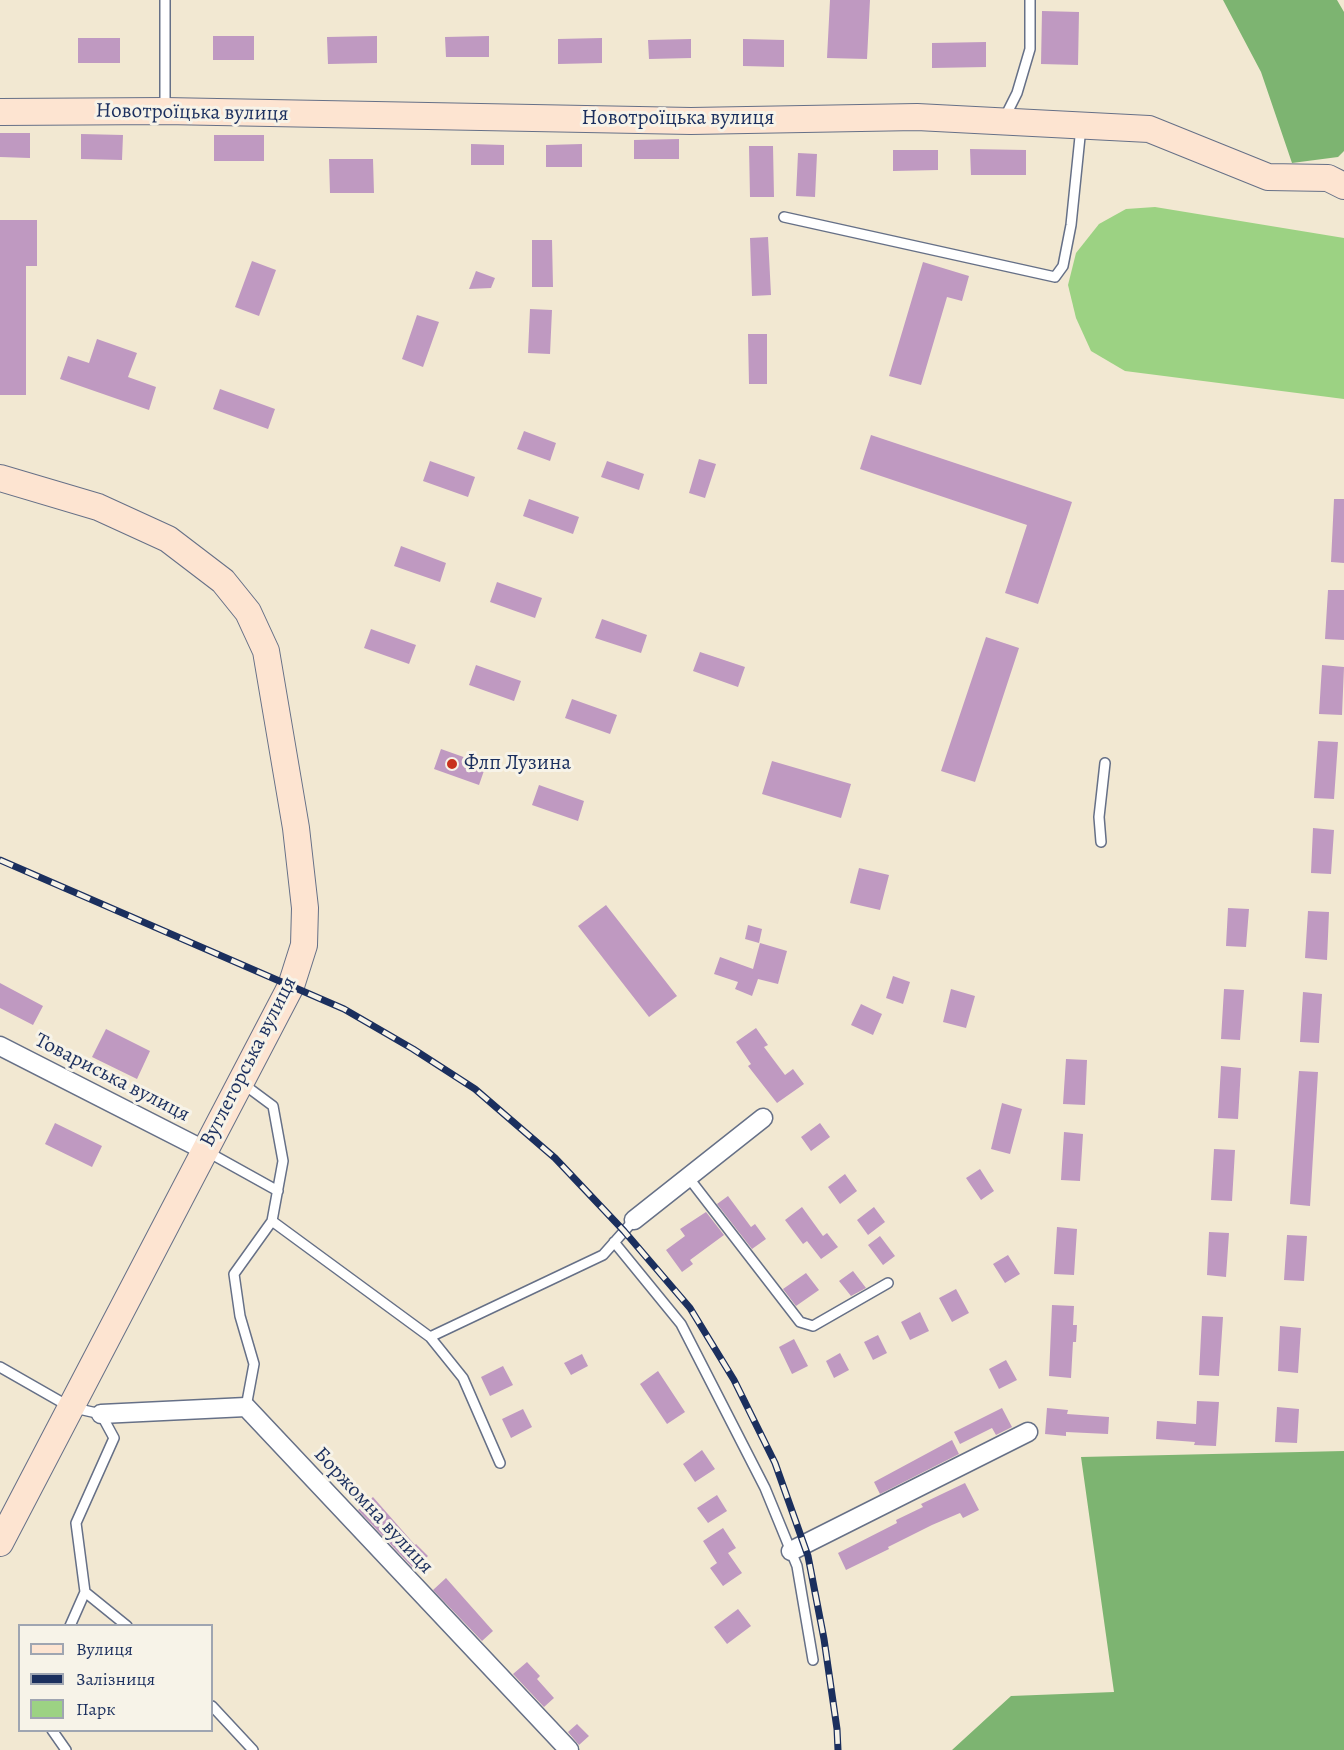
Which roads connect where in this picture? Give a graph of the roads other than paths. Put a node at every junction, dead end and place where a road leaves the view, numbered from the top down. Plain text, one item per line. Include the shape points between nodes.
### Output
1 (165, 0) edge
2 (1030, 0) edge
3 (0, 111) edge
4 (165, 111) junction
5 (1003, 122) junction
6 (1082, 125) junction
7 (1344, 186) edge
8 (784, 217) dead end
9 (0, 478) edge
10 (1105, 763) dead end
11 (1101, 842) dead end
12 (0, 1046) edge
13 (240, 1081) junction
14 (763, 1118) dead end
15 (204, 1150) junction
16 (688, 1177) junction
17 (278, 1191) junction
18 (634, 1220) joint
19 (272, 1221) junction
20 (614, 1242) junction
21 (888, 1282) dead end
22 (430, 1337) junction
23 (0, 1367) edge
24 (70, 1407) junction
25 (246, 1407) junction
26 (101, 1414) junction
27 (1028, 1432) dead end
28 (500, 1463) dead end
29 (0, 1543) edge
30 (791, 1551) junction
31 (85, 1592) junction
32 (71, 1624) edge
33 (125, 1624) edge
34 (813, 1660) dead end
35 (213, 1707) edge
36 (53, 1732) edge
37 (66, 1750) edge
38 (253, 1750) edge
39 (569, 1750) edge

1 - 4 lane
2 - 5 lane via 1030,49 1021,82
3 - 4 main road, Новотроїцька вулиця
4 - 5 main road, Новотроїцька вулиця via 691,121 917,117
5 - 6 main road, Новотроїцька вулиця
6 - 7 main road, Новотроїцька вулиця via 1149,129 1268,177 1328,178
6 - 8 lane via 1071,225 1063,266 1055,277
9 - 13 main road, Вуглегорська вулиця via 98,507 168,539 223,581 248,612 266,651 296,828 305,908 304,945 291,986
10 - 11 lane via 1099,817
12 - 15 street, Товариська вулиця
13 - 15 main road, Вуглегорська вулиця
13 - 17 lane via 273,1106 284,1161
14 - 16 street
15 - 17 lane
15 - 24 main road, Вуглегорська вулиця
16 - 18 street
16 - 21 lane via 800,1322 813,1326
17 - 19 lane
18 - 20 lane
19 - 22 lane
19 - 25 lane via 234,1274 240,1316 254,1364
20 - 22 lane via 603,1255
20 - 30 lane via 681,1324 765,1488
22 - 28 lane via 463,1378
23 - 24 lane
24 - 26 lane
24 - 29 main road, Вуглегорська вулиця
25 - 26 street
25 - 39 street, Боржомна вулиця
26 - 31 lane via 114,1438 76,1523
27 - 30 street
30 - 34 lane
31 - 32 lane
31 - 33 lane
35 - 38 lane
36 - 37 lane

